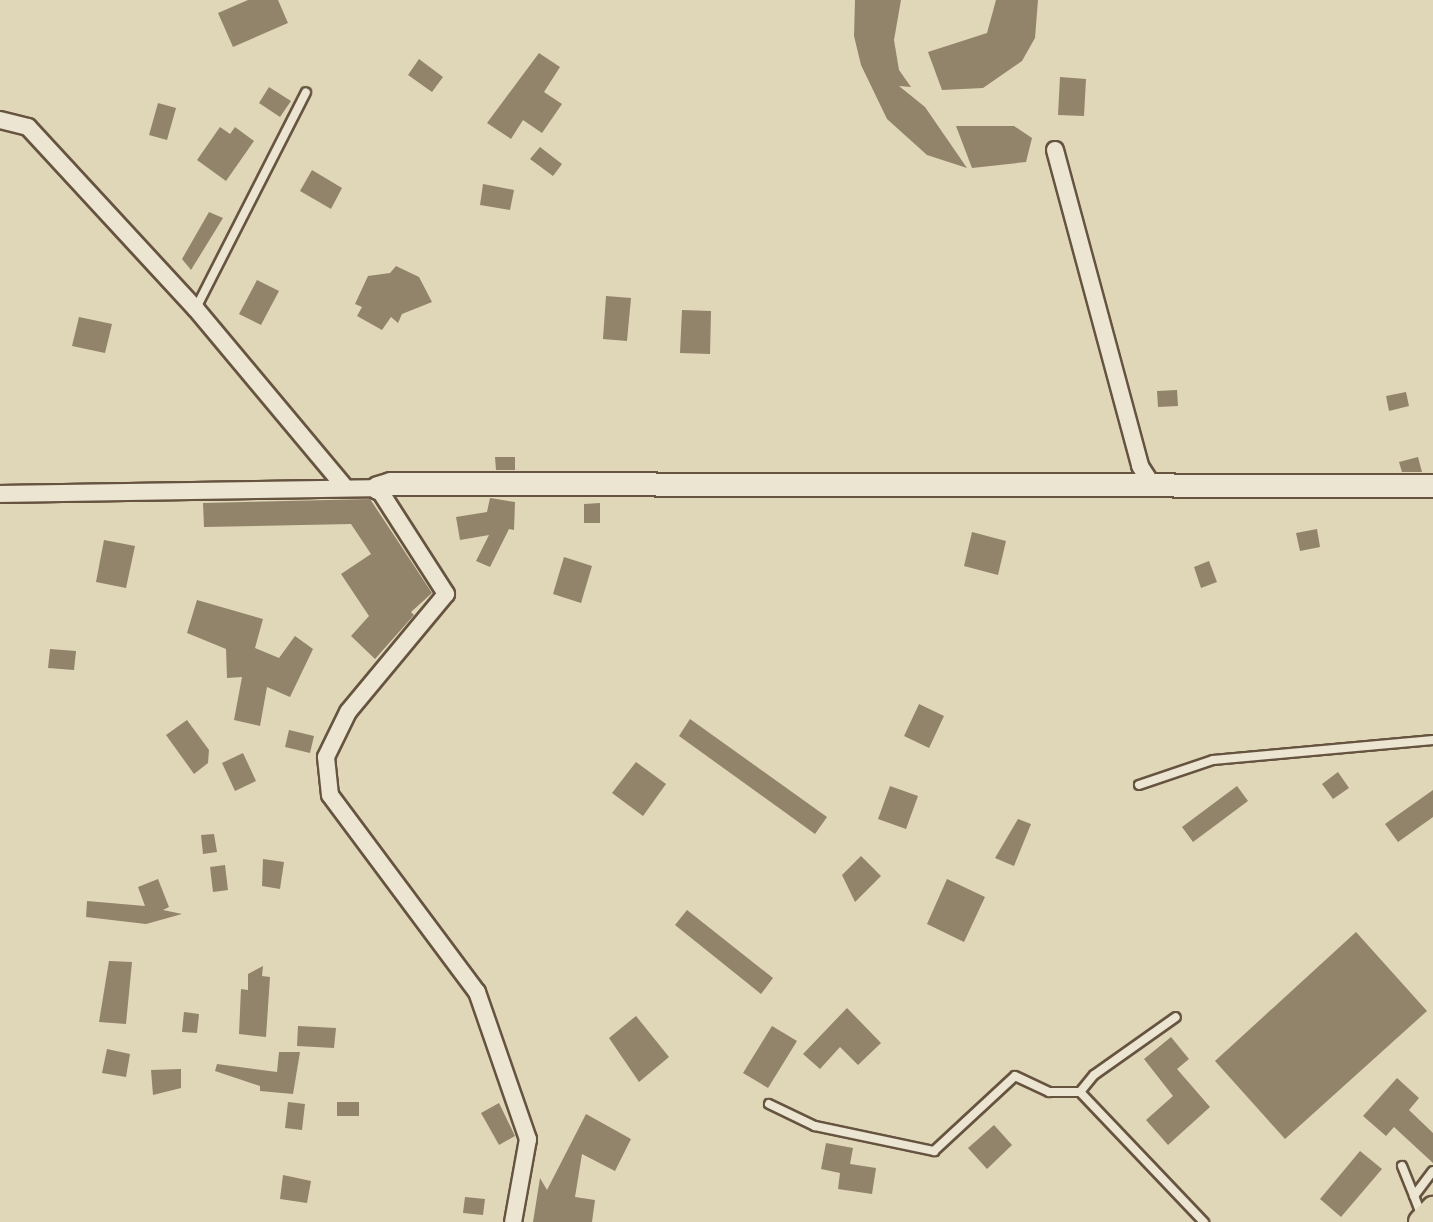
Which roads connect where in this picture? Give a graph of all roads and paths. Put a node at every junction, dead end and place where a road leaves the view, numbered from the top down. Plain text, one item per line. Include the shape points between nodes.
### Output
1 (306, 92) dead end
2 (0, 120) edge
3 (1055, 150) dead end
4 (196, 309) junction
5 (1151, 483) junction
6 (343, 485) junction
7 (1433, 486) edge
8 (378, 488) junction
9 (0, 494) edge
10 (1433, 740) edge
11 (1139, 785) dead end
12 (1176, 1017) dead end
13 (1080, 1092) junction
14 (769, 1104) dead end
15 (1402, 1166) dead end
16 (1433, 1171) edge
17 (1423, 1212) edge
18 (1201, 1221) edge
19 (513, 1222) edge

1 - 4 lane
2 - 4 street via 28,127
3 - 5 street via 1140,466
4 - 6 street
5 - 7 street
5 - 8 street
6 - 8 street
6 - 9 street
8 - 19 street via 446,594 348,712 326,757 330,795 477,992 528,1139
10 - 11 lane via 1213,760
12 - 13 lane via 1094,1075
13 - 14 lane via 1049,1092 1015,1076 934,1151 815,1126
13 - 18 lane
15 - 17 lane
16 - 17 lane

